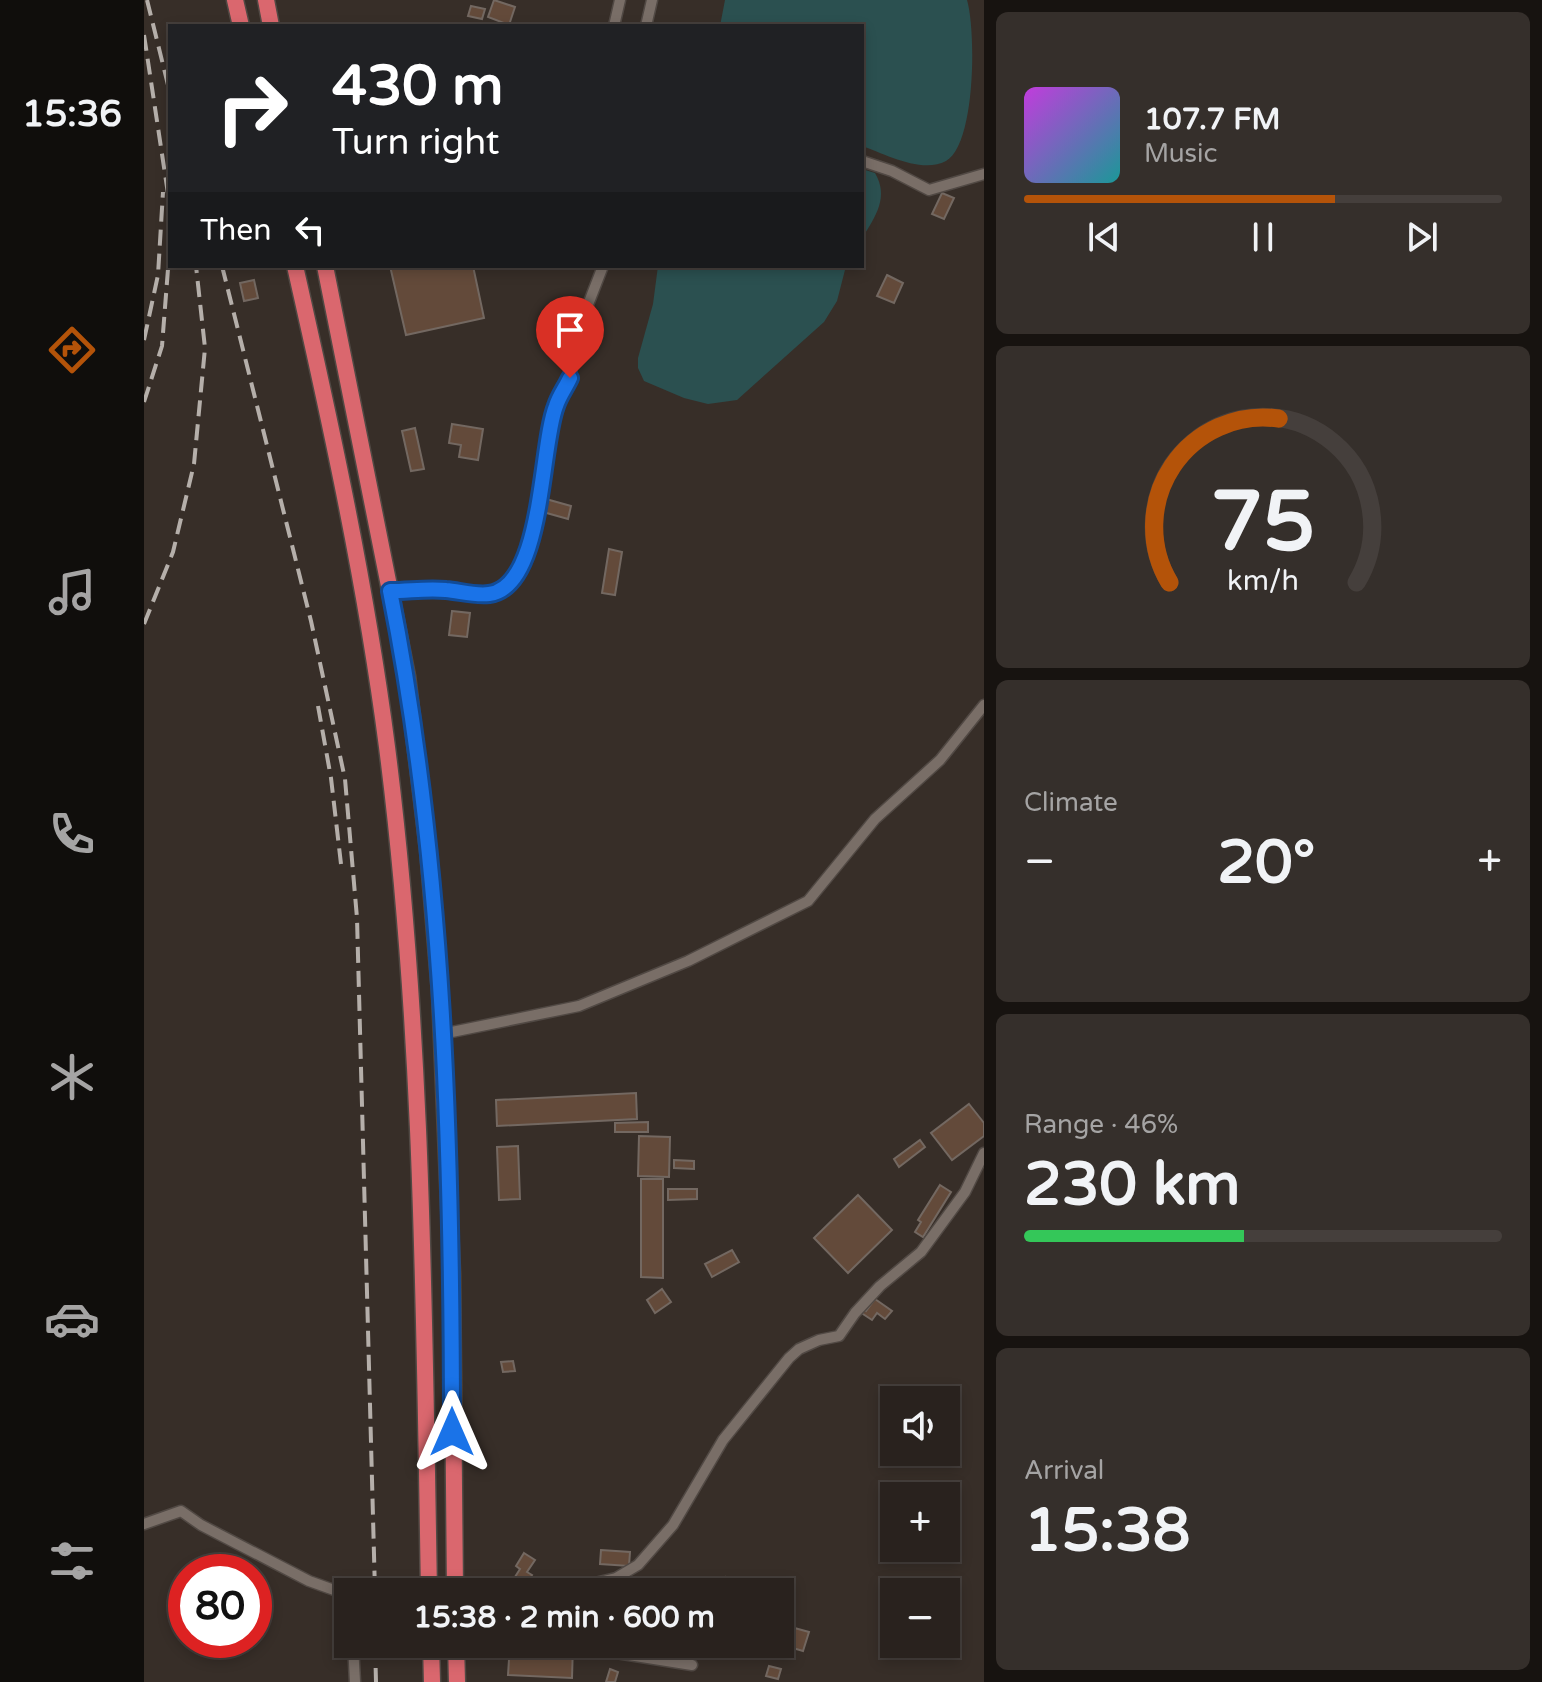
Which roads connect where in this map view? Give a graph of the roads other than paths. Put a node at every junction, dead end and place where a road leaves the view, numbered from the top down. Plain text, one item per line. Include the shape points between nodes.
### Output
1 (235, 0) edge
2 (266, 0) edge
3 (620, 0) edge
4 (652, 0) edge
5 (241, 24) edge
6 (271, 24) edge
7 (614, 24) edge
8 (646, 24) edge
9 (864, 162) edge
10 (984, 174) edge
11 (295, 268) edge
12 (325, 268) edge
13 (602, 268) edge
14 (390, 591) junction
15 (984, 705) edge
16 (442, 1034) junction
17 (984, 1153) edge
18 (144, 1524) edge
19 (429, 1578) edge
20 (455, 1578) edge
21 (616, 1578) edge
22 (334, 1590) edge
23 (354, 1658) edge
24 (431, 1658) edge
25 (456, 1658) edge
26 (648, 1658) edge
27 (692, 1665) dead end
28 (355, 1682) edge
29 (432, 1682) edge
30 (457, 1682) edge

1 - 5 highway
2 - 6 highway
3 - 7 street
4 - 8 street
9 - 10 street via 929,190
11 - 19 highway via 345,496 381,702 398,846 419,1137
12 - 14 highway
13 - 14 street via 577,333 570,378 556,406 536,517 515,575 489,594
14 - 16 highway via 416,743
15 - 16 street via 940,760 875,819 808,901 688,961 579,1006
16 - 20 highway via 452,1274
17 - 21 street via 965,1192 921,1252 880,1286 839,1336 799,1349 778,1370 723,1440 673,1525 638,1565
18 - 22 street via 181,1511
23 - 28 street
24 - 29 highway
25 - 30 highway
26 - 27 street

